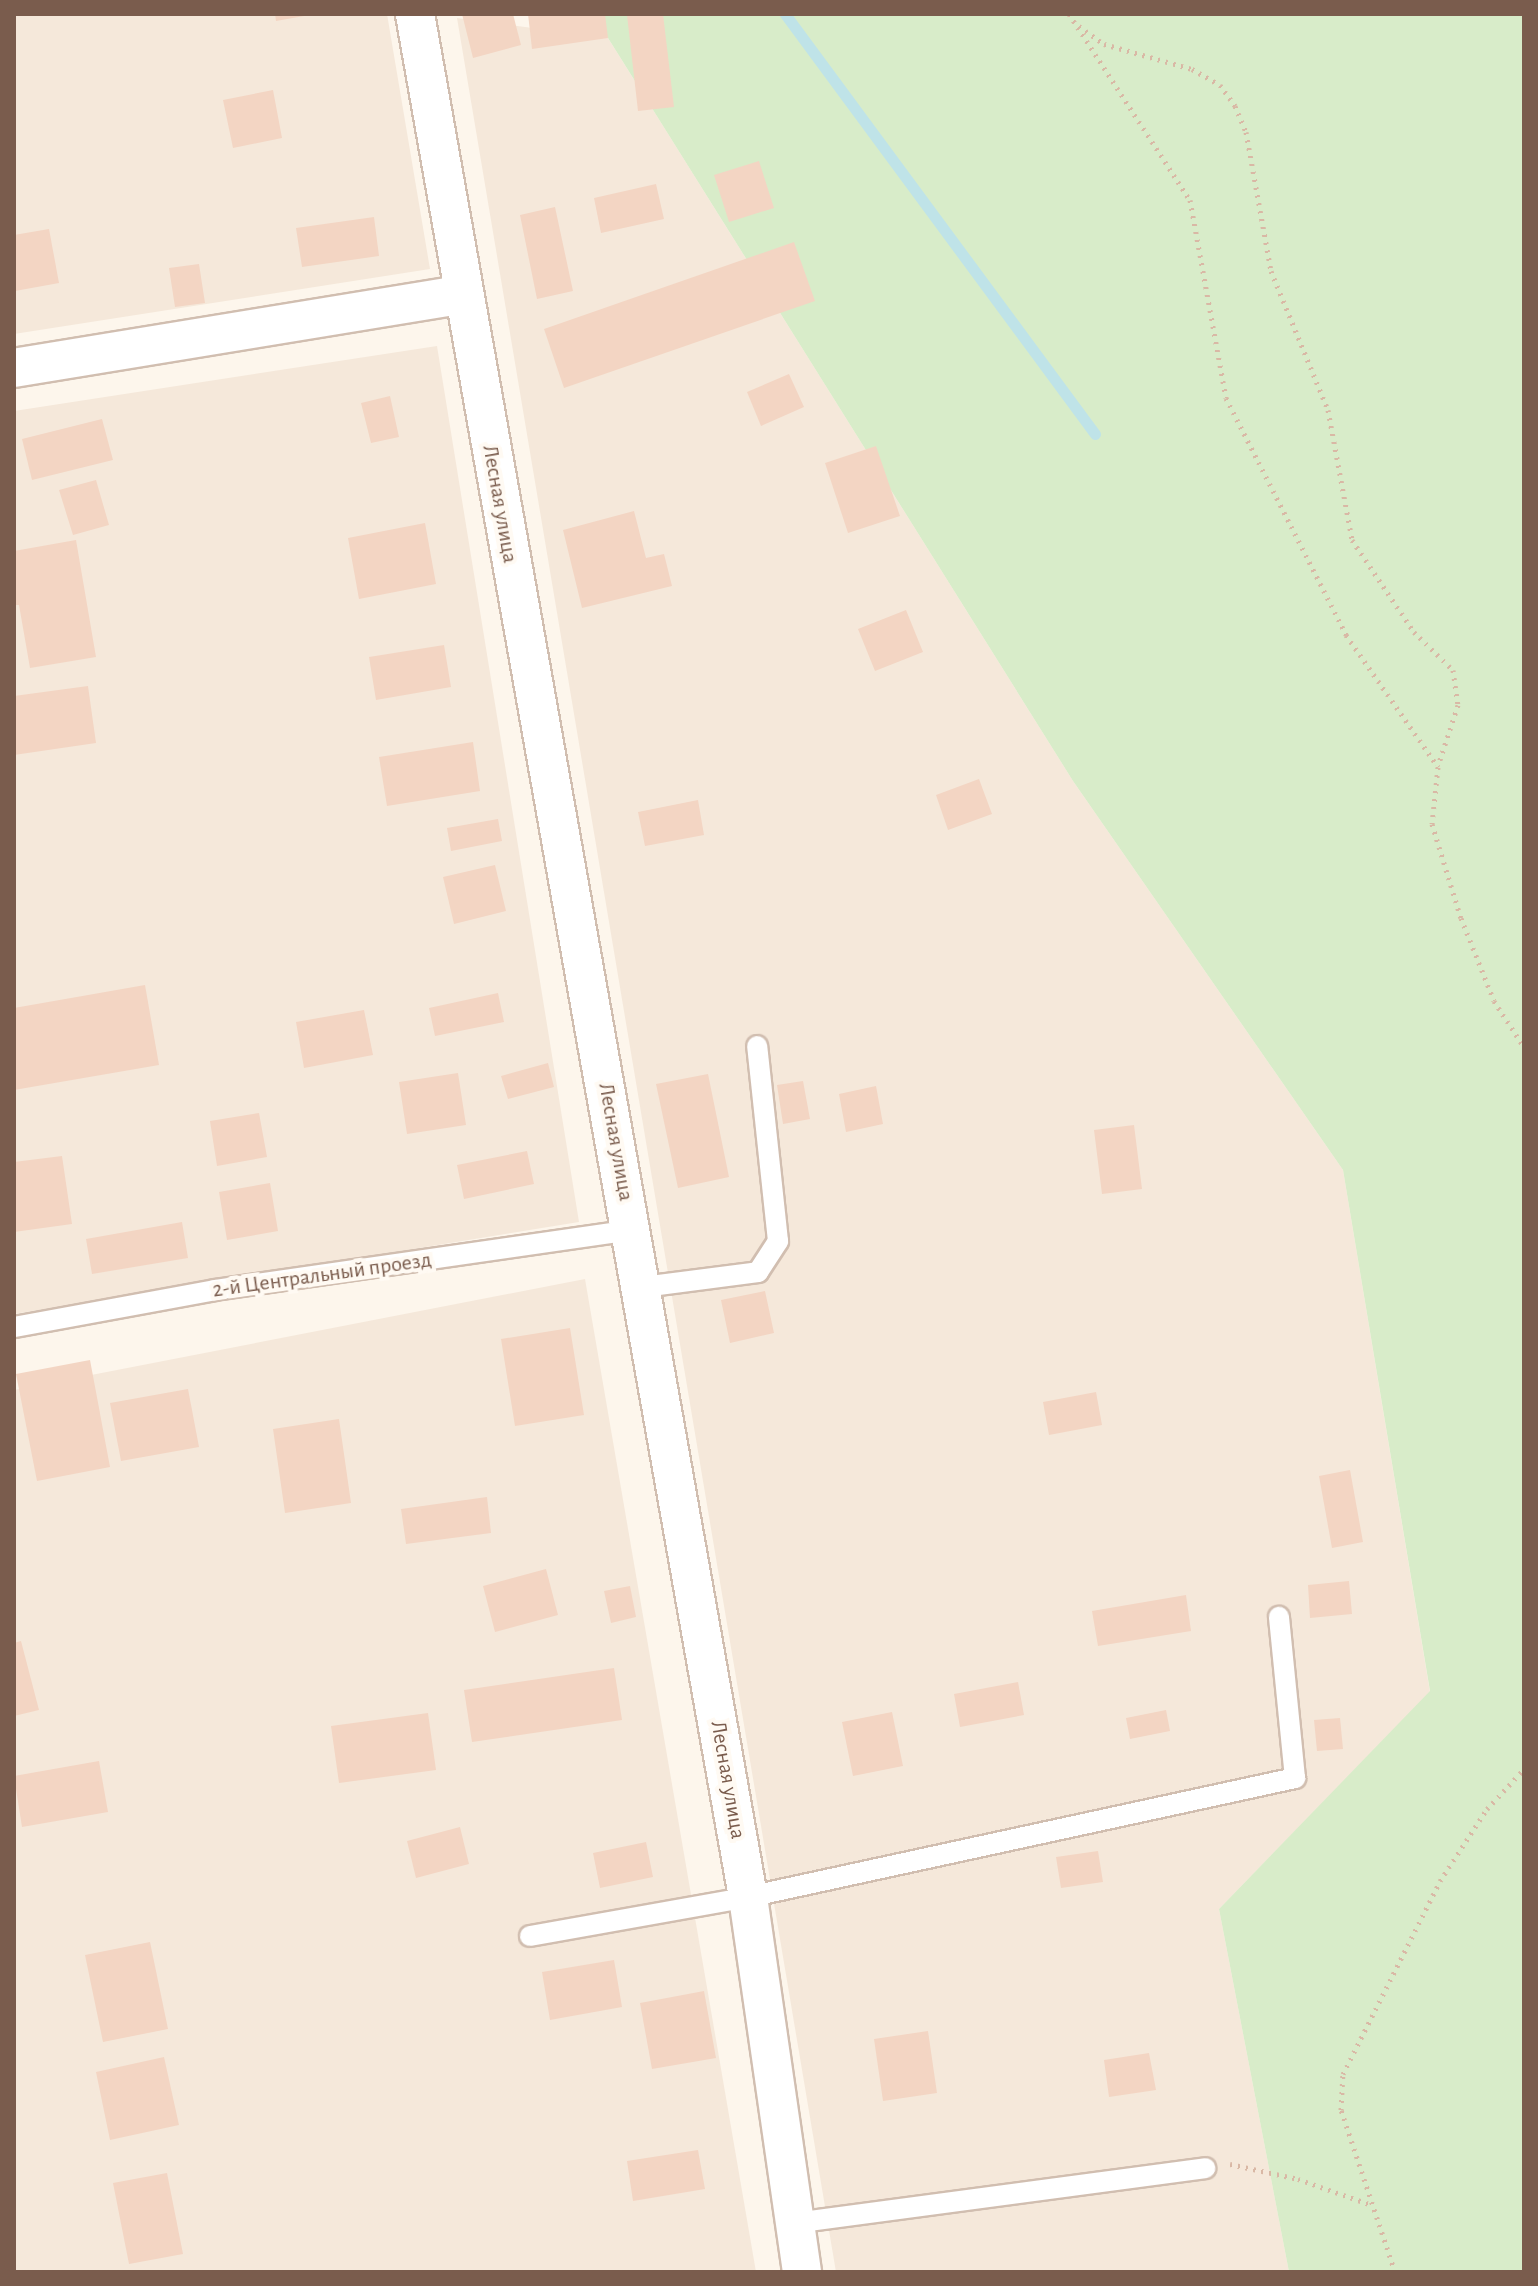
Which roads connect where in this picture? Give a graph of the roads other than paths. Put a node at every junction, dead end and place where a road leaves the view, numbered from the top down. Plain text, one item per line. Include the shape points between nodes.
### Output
1 (415, 14) edge
2 (462, 295) junction
3 (14, 368) edge
4 (757, 1046) dead end
5 (632, 1230) junction
6 (643, 1287) junction
7 (14, 1327) edge
8 (1279, 1617) dead end
9 (748, 1897) junction
10 (530, 1936) dead end
11 (1205, 2168) road end
12 (794, 2223) junction
13 (802, 2272) edge

1 - 2 street, Лесная улица
2 - 3 street
2 - 5 street, Лесная улица
4 - 6 lane via 778,1241 758,1272
5 - 6 street, Лесная улица
5 - 7 lane, 2-й Центральный проезд via 215,1290
6 - 9 street, Лесная улица
8 - 9 lane via 1295,1778
9 - 10 lane
9 - 12 street, Лесная улица
11 - 12 lane
12 - 13 street, Лесная улица

